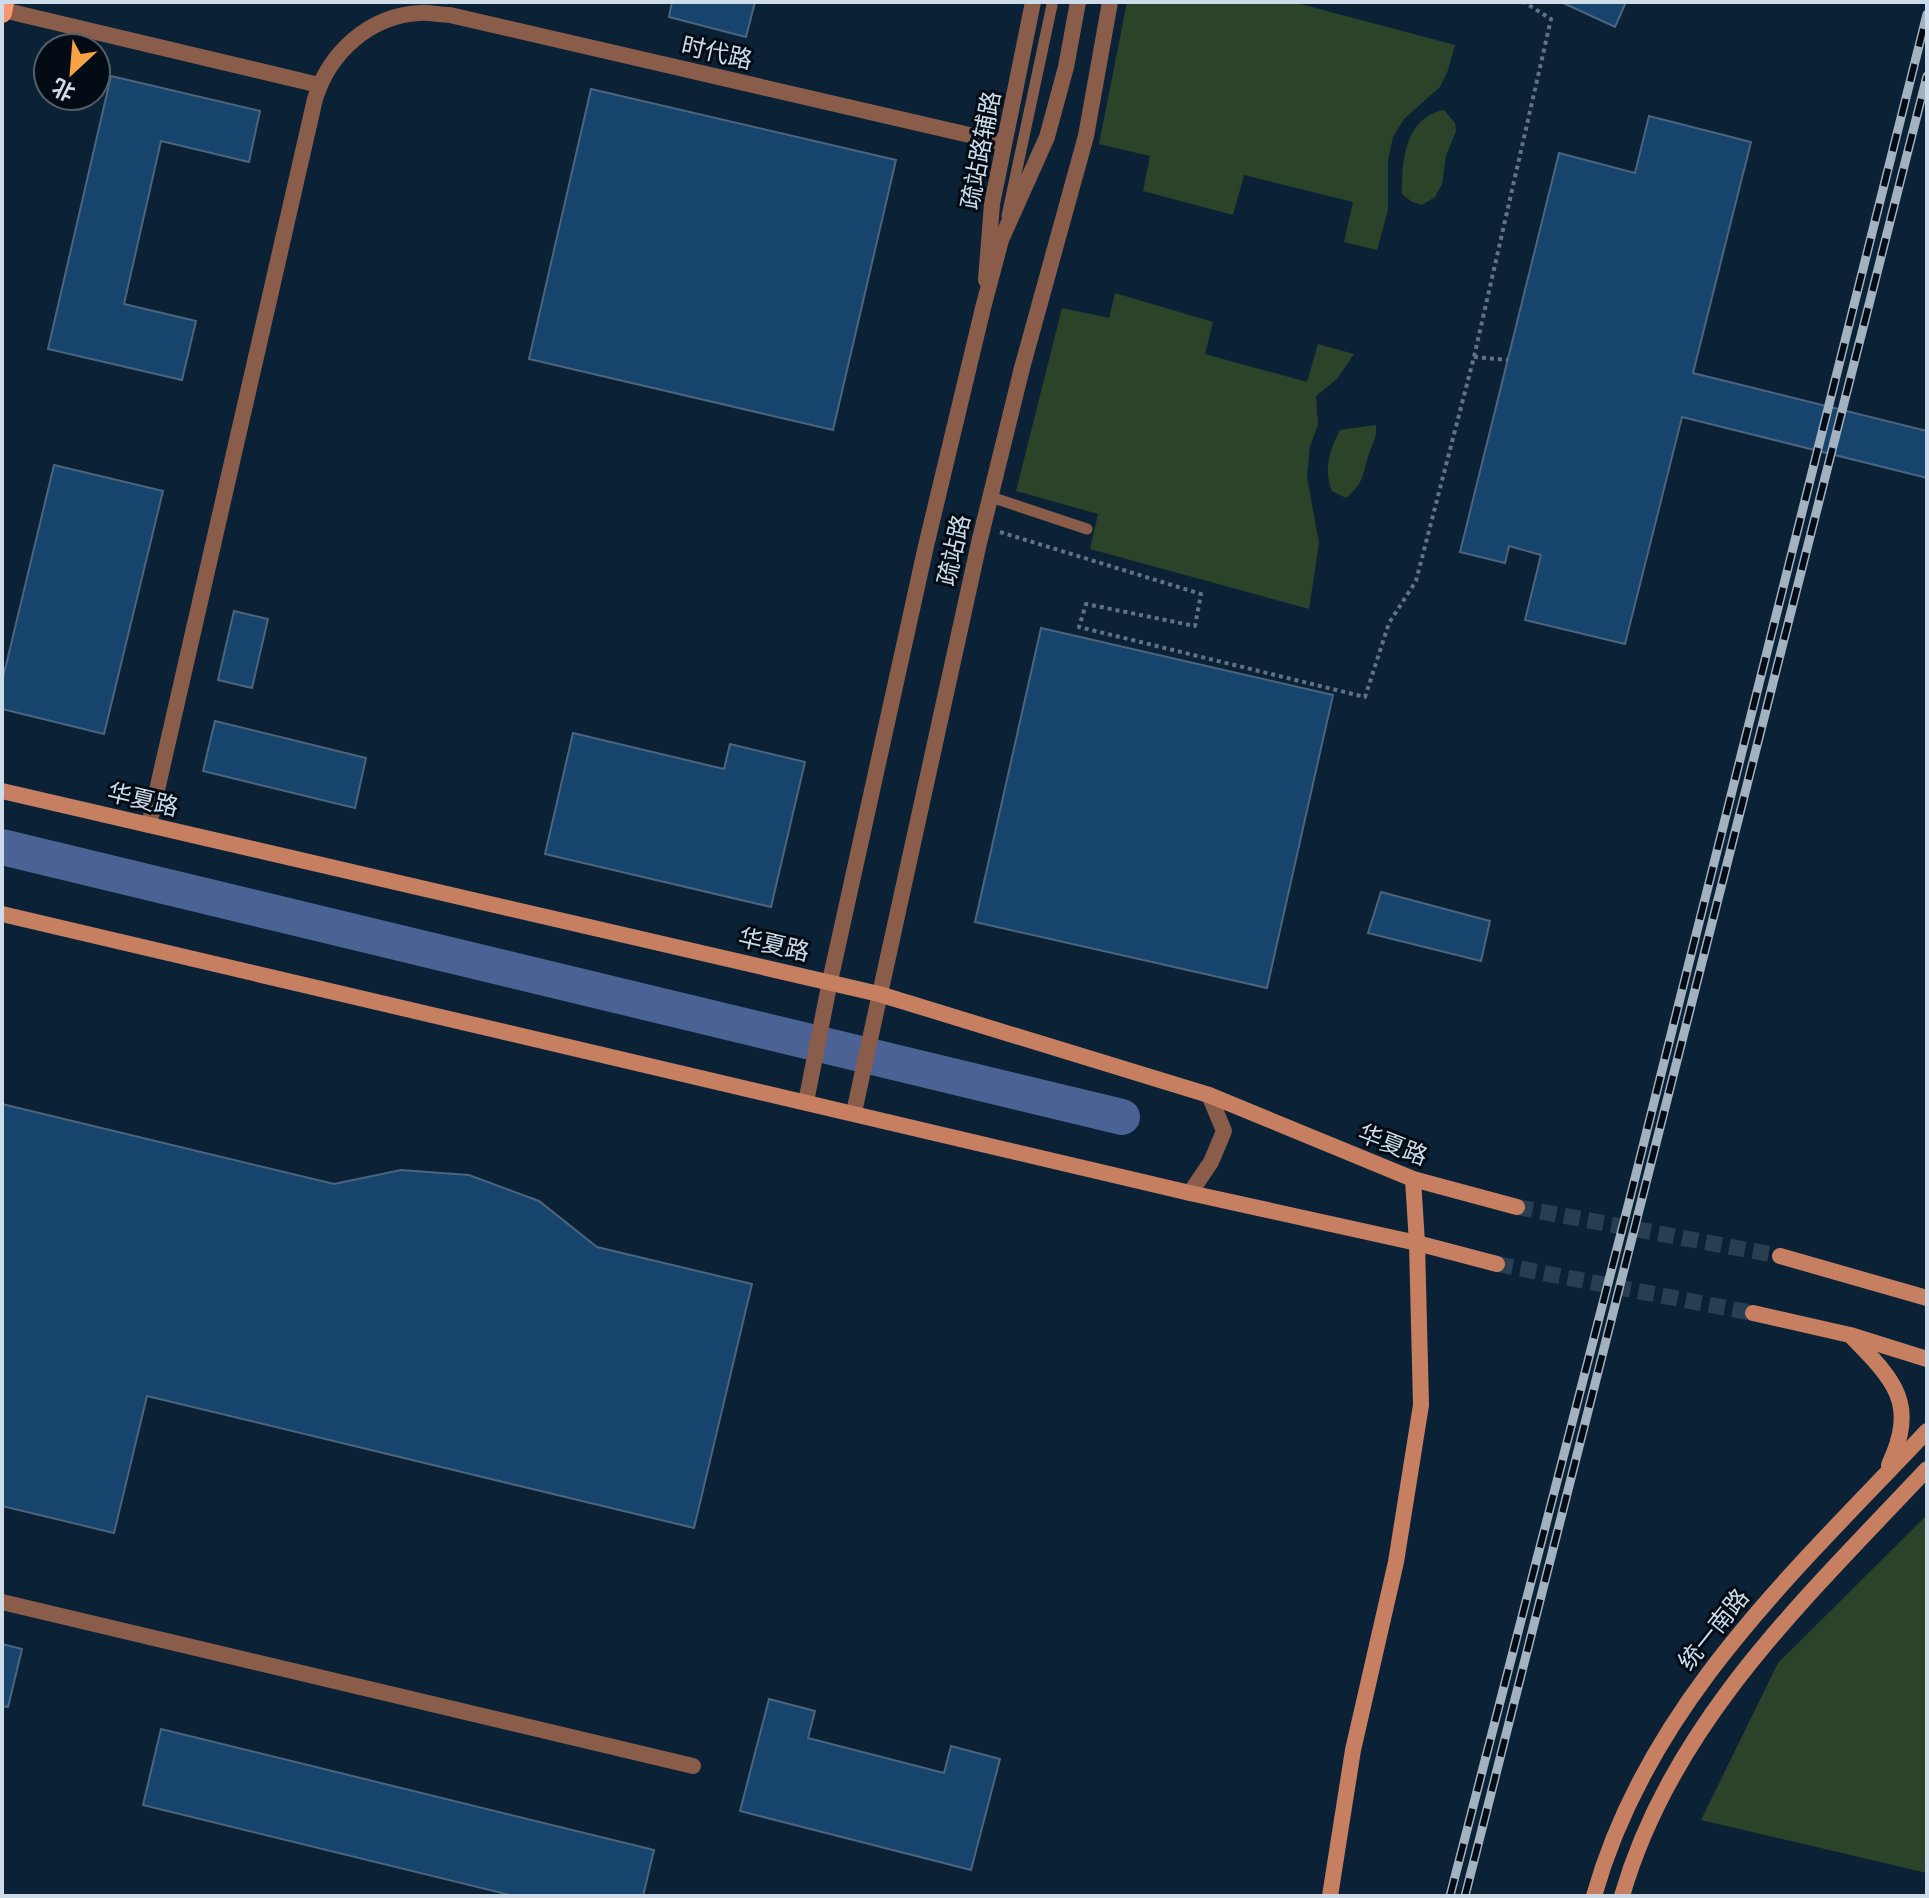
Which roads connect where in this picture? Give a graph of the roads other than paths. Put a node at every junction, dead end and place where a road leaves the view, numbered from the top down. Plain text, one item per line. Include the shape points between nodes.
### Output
1 (4, 2) edge
2 (1033, 2) edge
3 (1078, 2) edge
4 (1110, 2) edge
5 (1052, 5) dead end
6 (420, 7) edge
7 (2, 11) edge
8 (319, 85) junction
9 (1004, 143) junction
10 (1001, 240) junction
11 (983, 308) junction
12 (991, 497) junction
13 (1087, 529) dead end
14 (2, 791) edge
15 (149, 825) junction
16 (2, 914) edge
17 (830, 981) junction
18 (879, 994) junction
19 (1209, 1095) junction
20 (806, 1102) junction
21 (854, 1112) junction
22 (1413, 1179) junction
23 (1190, 1193) junction
24 (1517, 1207) tunnel mouth
25 (1417, 1243) junction
26 (1780, 1256) tunnel mouth
27 (1497, 1264) tunnel mouth
28 (1927, 1298) edge
29 (1753, 1313) tunnel mouth
30 (1850, 1335) junction
31 (1927, 1359) edge
32 (1927, 1431) edge
33 (1927, 1469) edge
34 (1883, 1477) junction
35 (2, 1602) edge
36 (693, 1766) dead end
37 (1330, 1896) edge
38 (1594, 1896) edge
39 (1622, 1896) edge

1 - 7 main road
2 - 9 street, 疏站路辅路
3 - 10 street, 疏站路 via 1047,137
4 - 12 street, 疏站路 via 1086,136
5 - 10 lane
6 - 8 street via 346,44
6 - 9 street, 时代路
7 - 8 street
8 - 15 street
9 - 11 street, 疏站路辅路 via 992,204
10 - 11 street, 疏站路
11 - 17 street, 疏站路
12 - 13 lane
12 - 18 street, 疏站路
14 - 15 main road, 华夏路
15 - 17 main road, 华夏路
16 - 20 main road
17 - 18 main road, 华夏路
17 - 20 street, 疏站路
18 - 19 main road, 华夏路
18 - 21 street, 疏站路
19 - 22 main road, 华夏路
19 - 23 street via 1224,1131
20 - 21 main road
21 - 23 main road
22 - 24 main road, 华夏路
22 - 25 main road
23 - 25 main road
25 - 27 main road
25 - 37 main road via 1421,1405 1396,1562 1353,1750
26 - 28 main road
29 - 30 main road
30 - 31 main road
30 - 34 main road via 1881,1367 1902,1410 1901,1440
32 - 34 main road, 统一南路
33 - 39 main road, 统一南路 via 1730,1685 1655,1810
34 - 38 main road, 统一南路 via 1750,1618 1708,1671 1631,1800
35 - 36 street

